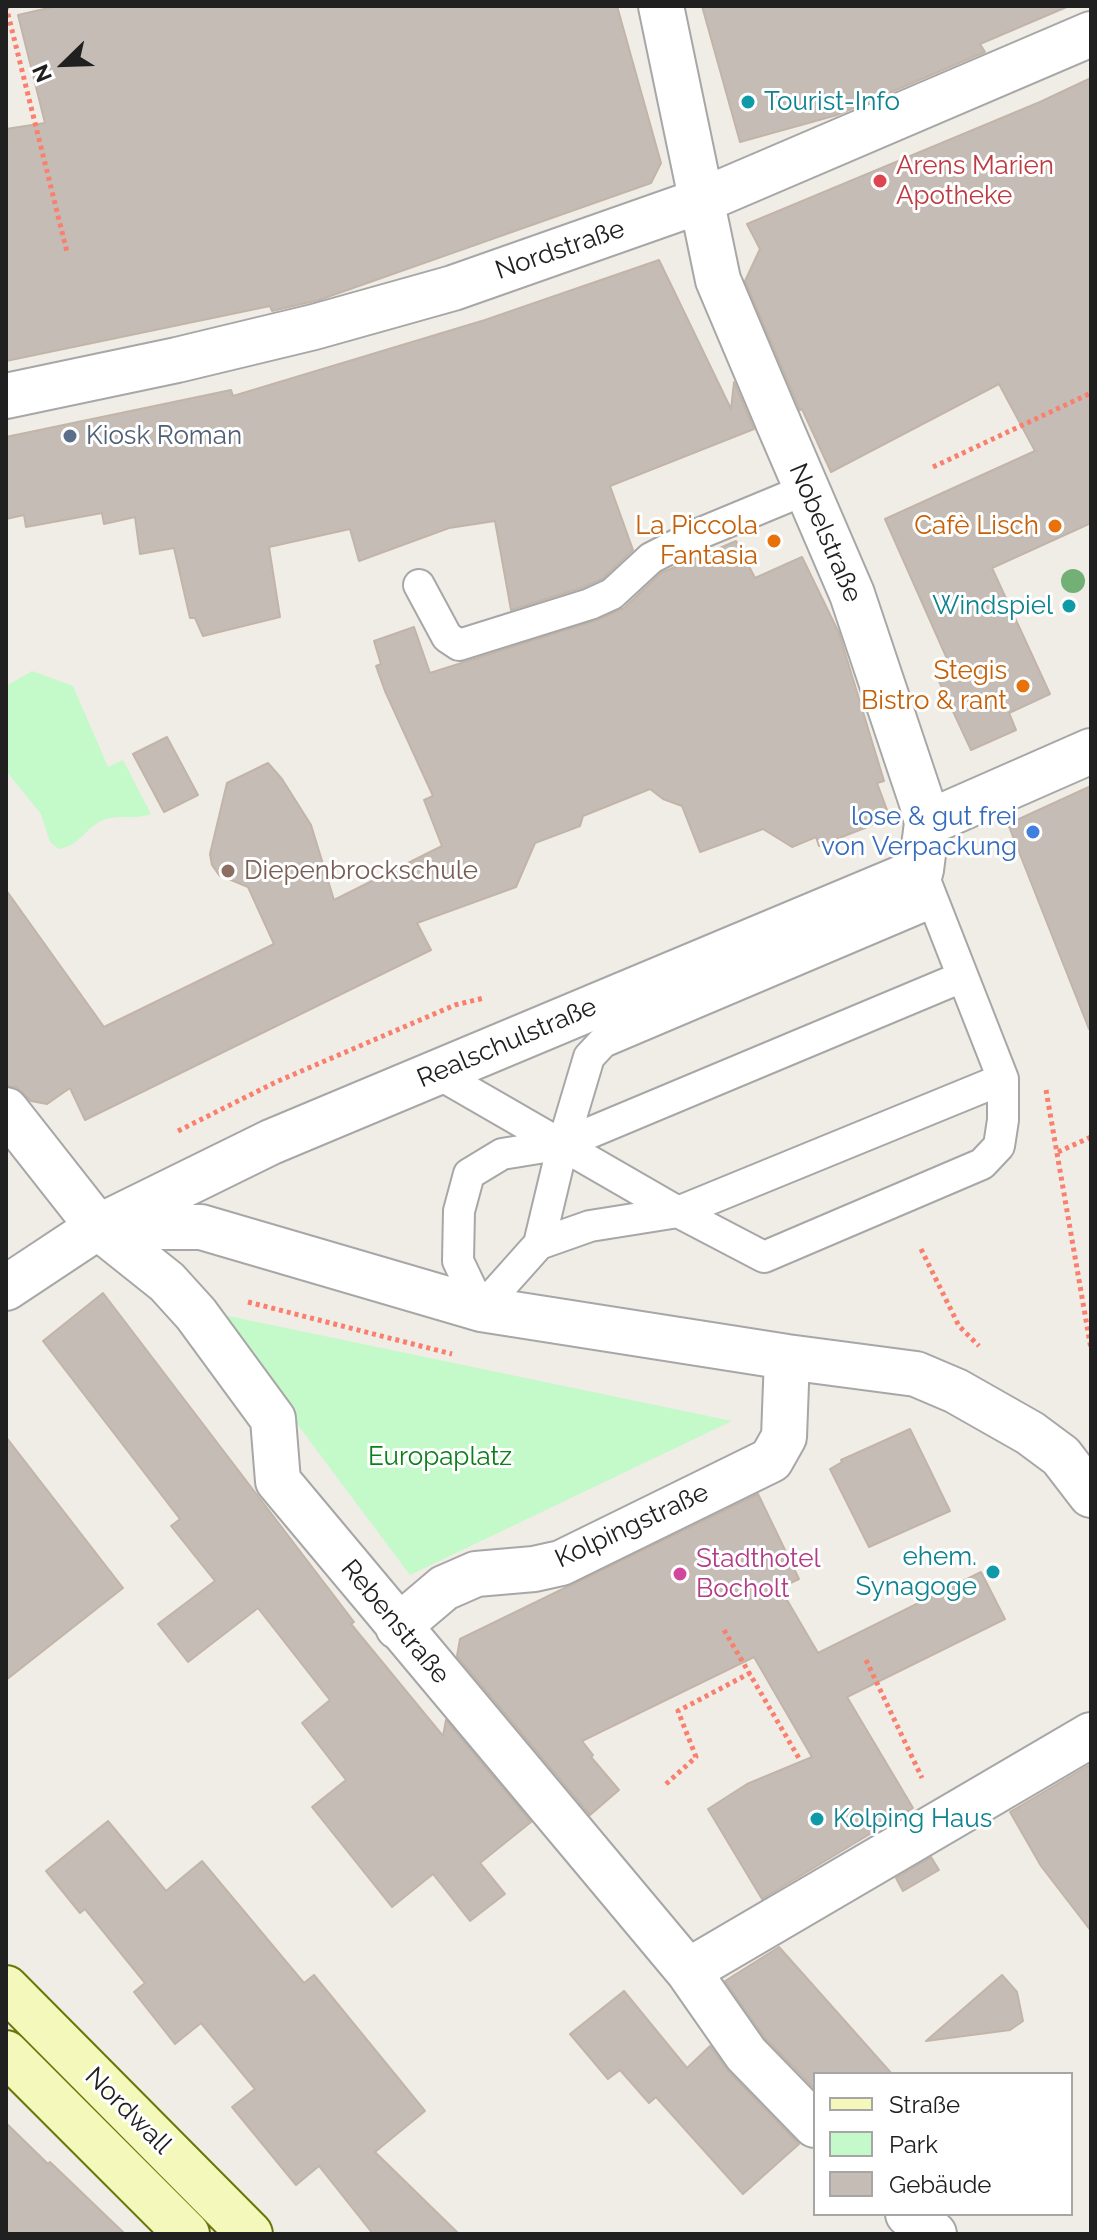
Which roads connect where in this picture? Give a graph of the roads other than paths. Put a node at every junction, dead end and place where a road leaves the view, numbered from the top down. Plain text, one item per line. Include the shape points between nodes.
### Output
1 (661, 6) edge
2 (1091, 34) edge
3 (703, 200) junction
4 (6, 396) edge
5 (807, 489) junction
6 (419, 585) dead end
7 (1091, 751) edge
8 (927, 823) junction
9 (927, 886) junction
10 (962, 977) junction
11 (437, 1073) junction
12 (1003, 1079) junction
13 (6, 1110) edge
14 (563, 1144) junction
15 (678, 1212) junction
16 (98, 1227) junction
17 (539, 1244) junction
18 (6, 1288) edge
19 (481, 1309) junction
20 (787, 1357) junction
21 (1091, 1495) edge
22 (398, 1627) junction
23 (1091, 1735) edge
24 (688, 1971) junction
25 (6, 1988) edge
26 (6, 2053) edge
27 (813, 2123) edge
28 (911, 2216) edge
29 (187, 2234) edge
30 (250, 2234) edge
31 (934, 2234) edge

1 - 3 street, Nobelstraße
2 - 3 street, Nordstraße
3 - 4 street, Nordstraße via 453,288 177,360
3 - 5 street, Nobelstraße via 718,280
5 - 6 lane via 651,558 612,594 590,604 459,645 447,637
5 - 8 street, Nobelstraße via 852,594
7 - 8 street
8 - 9 street, Nobelstraße
9 - 10 lane
9 - 11 street, Realschulstraße
9 - 14 lane via 603,1042 589,1057
10 - 12 lane
10 - 14 lane
11 - 14 lane
11 - 16 street, Realschulstraße via 271,1142
12 - 15 lane
12 - 15 lane via 999,1146 982,1164 764,1257
13 - 16 street, Rebenstraße
14 - 15 lane
14 - 17 lane
14 - 19 lane via 502,1154 469,1174 459,1211 458,1261
15 - 17 lane via 590,1226
16 - 18 street, Realschulstraße
16 - 19 street via 201,1227
16 - 22 street, Rebenstraße via 167,1282 196,1314 273,1419 278,1481
17 - 19 lane
19 - 20 street
20 - 21 street via 916,1374 956,1391 1061,1456
20 - 22 street, Kolpingstraße via 784,1437 771,1460 561,1563 476,1574 444,1588
22 - 24 street, Rebenstraße
23 - 24 street
24 - 27 street, Rebenstraße via 746,2054
25 - 30 main road, Nordwall
26 - 29 main road, Nordwall
28 - 31 street

